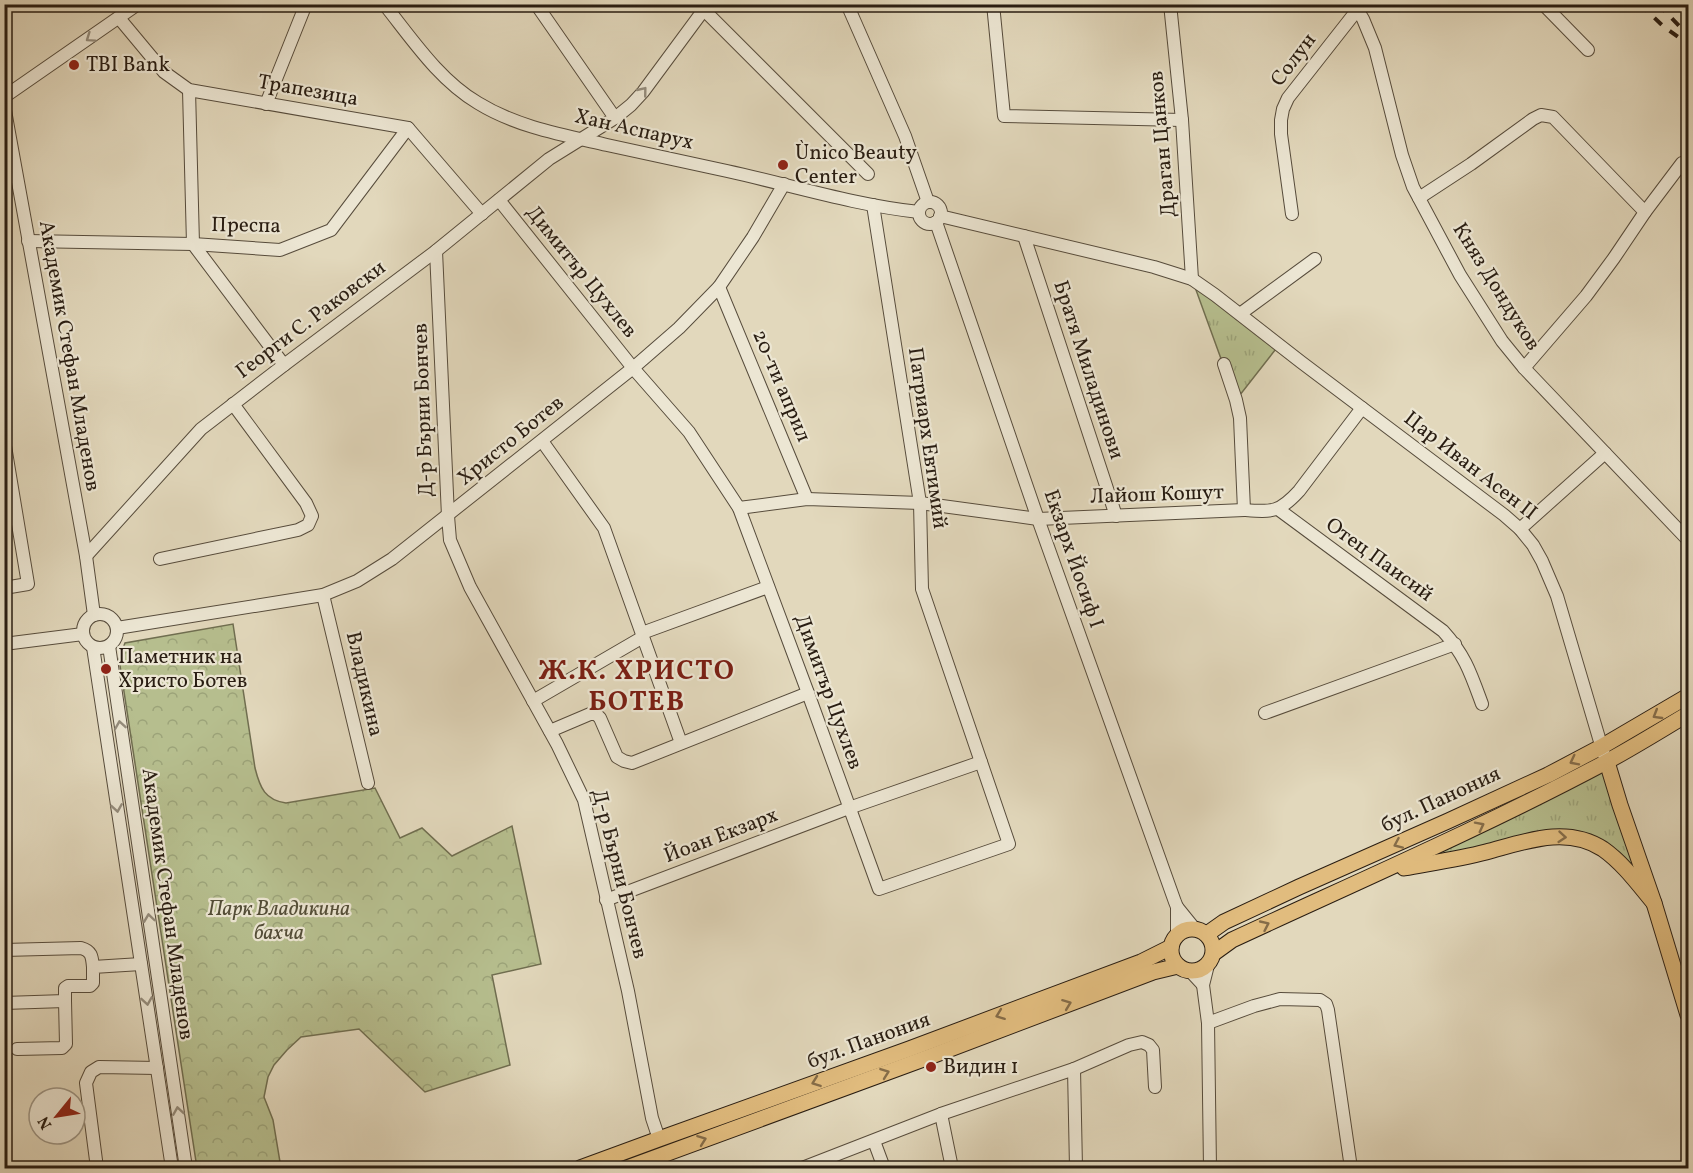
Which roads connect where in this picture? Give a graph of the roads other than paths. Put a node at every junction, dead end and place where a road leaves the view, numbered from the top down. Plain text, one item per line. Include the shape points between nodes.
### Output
1 (138, 4) edge
2 (306, 4) edge
3 (384, 4) edge
4 (536, 4) edge
5 (847, 4) edge
6 (993, 4) edge
7 (1170, 4) edge
8 (1543, 4) edge
9 (706, 7) edge
10 (1356, 7) edge
11 (119, 18) junction
12 (1588, 50) dead end
13 (189, 90) junction
14 (4, 97) edge
15 (266, 104) junction
16 (4, 105) edge
17 (615, 118) junction
18 (1182, 120) junction
19 (408, 128) junction
20 (580, 139) junction
21 (1682, 163) dead end
22 (868, 174) dead end
23 (784, 184) junction
24 (1419, 198) junction
25 (499, 200) junction
26 (928, 202) junction
27 (873, 205) junction
28 (919, 212) junction
29 (1645, 212) junction
30 (482, 214) junction
31 (1292, 214) dead end
32 (938, 219) junction
33 (1024, 236) junction
34 (28, 241) junction
35 (193, 244) junction
36 (436, 250) junction
37 (1316, 259) dead end
38 (1192, 279) junction
39 (719, 287) junction
40 (1240, 314) junction
41 (1224, 364) dead end
42 (284, 365) junction
43 (633, 368) junction
44 (1524, 368) junction
45 (233, 404) junction
46 (1362, 408) junction
47 (4, 440) edge
48 (542, 441) junction
49 (1605, 453) junction
50 (807, 499) junction
51 (920, 503) junction
52 (1283, 506) junction
53 (739, 508) junction
54 (1244, 510) junction
55 (448, 516) junction
56 (1116, 516) junction
57 (1038, 519) junction
58 (1520, 529) junction
59 (1689, 540) edge
60 (86, 556) junction
61 (160, 559) dead end
62 (768, 587) junction
63 (4, 588) edge
64 (323, 595) junction
65 (94, 615) junction
66 (117, 628) junction
67 (83, 634) junction
68 (642, 635) junction
69 (4, 644) edge
70 (1455, 644) junction
71 (93, 646) junction
72 (109, 646) junction
73 (808, 693) junction
74 (1689, 696) edge
75 (533, 701) junction
76 (1482, 704) dead end
77 (1265, 713) dead end
78 (1689, 714) edge
79 (550, 731) junction
80 (1630, 740) junction
81 (681, 743) junction
82 (1604, 755) junction
83 (981, 762) junction
84 (368, 783) dead end
85 (849, 808) junction
86 (1382, 872) junction
87 (879, 890) joint
88 (606, 900) junction
89 (1654, 903) junction
90 (1177, 907) junction
91 (1201, 931) junction
92 (1174, 941) junction
93 (4, 951) edge
94 (1211, 959) junction
95 (141, 964) junction
96 (93, 967) junction
97 (1184, 969) junction
98 (1203, 985) junction
99 (65, 1001) junction
100 (4, 1003) edge
101 (1689, 1015) edge
102 (1208, 1023) junction
103 (17, 1049) dead end
104 (157, 1068) junction
105 (1074, 1069) junction
106 (1155, 1087) dead end
107 (941, 1114) junction
108 (659, 1138) junction
109 (874, 1141) junction
110 (97, 1168) edge
111 (172, 1168) edge
112 (186, 1168) edge
113 (580, 1168) edge
114 (627, 1168) edge
115 (802, 1168) edge
116 (884, 1168) edge
117 (952, 1168) edge
118 (1076, 1168) edge
119 (1210, 1168) edge
120 (1351, 1168) edge

1 - 11 street
2 - 15 street
3 - 20 street, Хан Аспарух via 438,70 477,103 526,126
4 - 17 street
5 - 26 street via 905,136
6 - 18 street via 1004,116
7 - 18 street, Драган Цанков
8 - 12 street
17 -> 9 street, Георги С. Раковски via 642,92
9 - 22 street
10 - 24 street, Княз Дондуков via 1375,48 1402,155
10 - 31 street, Солун via 1283,109 1281,134
11 - 13 street, Трапезица via 164,72
11 -> 14 street
13 - 15 street, Трапезица
13 - 35 street
15 - 19 street, Трапезица
16 - 34 street, Академик Стефан Младенов
17 - 20 street, Георги С. Раковски
18 - 38 street, Драган Цанков
19 - 30 street
19 - 35 street, Преспа via 331,230 280,250
20 - 23 street, Хан Аспарух
20 - 25 street, Георги С. Раковски
21 - 29 street
23 - 27 street, Хан Аспарух
23 - 39 street, Христо Ботев
24 - 29 street via 1541,115 1553,117
24 - 44 street, Княз Дондуков via 1460,275
25 - 30 street, Георги С. Раковски
25 - 43 street, Димитър Цухлев
26 - 28 street
26 - 32 street via 940,209
27 - 28 street, Хан Аспарух
27 - 51 street, Патриарх Евтимий
28 - 32 street via 923,222 930,224
29 - 44 street via 1586,296
30 - 36 street, Георги С. Раковски
32 - 33 street, Цар Иван Асен II
32 - 57 street, Екзарх Йосиф I
33 - 38 street, Цар Иван Асен II
33 - 56 street, Братя Миладинови
34 - 35 street, Преспа
34 - 60 street, Академик Стефан Младенов
35 - 42 street
36 - 42 street, Георги С. Раковски
36 - 55 street, Д-р Бърни Бончев
37 - 40 street
38 - 40 street, Цар Иван Асен II
39 - 43 street, Христо Ботев via 680,328
39 - 50 street, 20-ти април
40 - 46 street, Цар Иван Асен II
41 - 54 street via 1240,418
42 - 45 street, Георги С. Раковски
43 - 48 street, Христо Ботев
43 - 53 street, Димитър Цухлев via 689,432
44 - 49 street, Княз Дондуков
45 - 60 street, Георги С. Раковски via 201,429
45 - 61 street via 306,503 312,516 308,525
46 - 52 street via 1299,491
46 - 58 street, Цар Иван Асен II
47 - 63 street via 28,584
48 - 55 street, Христо Ботев
48 - 68 street via 604,528
49 - 58 street
49 - 59 street, Княз Дондуков
50 - 51 street, Лайош Кошут
50 - 53 street, Лайош Кошут
51 - 57 street, Лайош Кошут
51 - 83 street, Патриарх Евтимий via 922,589
52 - 54 street, Лайош Кошут via 1265,511
52 - 70 street, Отец Паисий
53 - 62 street, Димитър Цухлев
54 - 56 street, Лайош Кошут
55 - 64 street, Христо Ботев via 392,559 357,581
55 - 75 street, Д-р Бърни Бончев via 450,540 470,587
56 - 57 street, Лайош Кошут
57 - 90 street, Екзарх Йосиф I
58 - 82 street, Цар Иван Асен II via 1542,561 1557,596
60 - 65 street, Академик Стефан Младенов
62 - 68 street
62 - 73 street, Димитър Цухлев
64 - 66 street, Христо Ботев
64 - 84 street, Владикина
65 - 66 street via 107,615
65 - 67 street via 83,626
66 - 72 street
67 - 69 street
67 - 71 street
68 - 75 street
68 - 81 street
70 - 76 street, Отец Паисий via 1467,663
70 - 77 street
71 - 72 street
71 -> 95 street, Академик Стефан Младенов
112 -> 72 street, Академик Стефан Младенов
73 - 81 street
73 - 85 street, Димитър Цухлев
74 -> 80 main road, бул. Панония
75 - 79 street, Д-р Бърни Бончев
78 - 80 main road, бул. Панония
79 - 81 street via 596,714 617,757 632,763
79 - 88 street, Д-р Бърни Бончев via 584,800
80 - 82 main road, бул. Панония
86 -> 82 main road, бул. Панония via 1452,839
82 - 89 main road, Цар Иван Асен II
82 -> 91 main road, бул. Панония via 1548,775
83 - 85 street, Йоан Екзарх
83 - 87 street, Патриарх Евтимий via 1009,844
85 - 87 street, Димитър Цухлев
85 - 88 street, Йоан Екзарх
86 -> 89 main road via 1486,852 1534,838 1567,837 1603,849
94 -> 86 main road, бул. Панония via 1232,940
88 - 108 street, Д-р Бърни Бончев
89 - 101 main road, Цар Иван Асен II
90 - 91 street, Екзарх Йосиф I
90 - 92 street, Екзарх Йосиф I
91 - 92 main road, бул. Панония via 1188,929
91 - 94 main road via 1211,939
92 - 97 main road via 1174,961
92 -> 108 main road, бул. Панония via 1148,959
93 - 96 street via 81,948 92,955
94 - 97 main road, бул. Панония via 1203,969
94 - 98 street
95 - 96 street
95 -> 104 street, Академик Стефан Младенов
96 - 99 street via 93,983 68,986
97 - 98 street
114 -> 97 main road, бул. Панония via 1153,972
98 - 102 street
99 - 100 street
99 - 103 street via 66,1044 62,1048
102 - 119 street
102 - 120 street via 1280,999 1320,1000 1326,1004
104 - 110 street via 99,1067 91,1072 86,1083
104 - 111 street, Академик Стефан Младенов
105 - 106 street via 1142,1042 1153,1050
105 - 107 street
105 - 118 street
107 - 109 street
107 - 117 street
108 - 113 main road, бул. Панония
109 - 115 street
109 - 116 street

